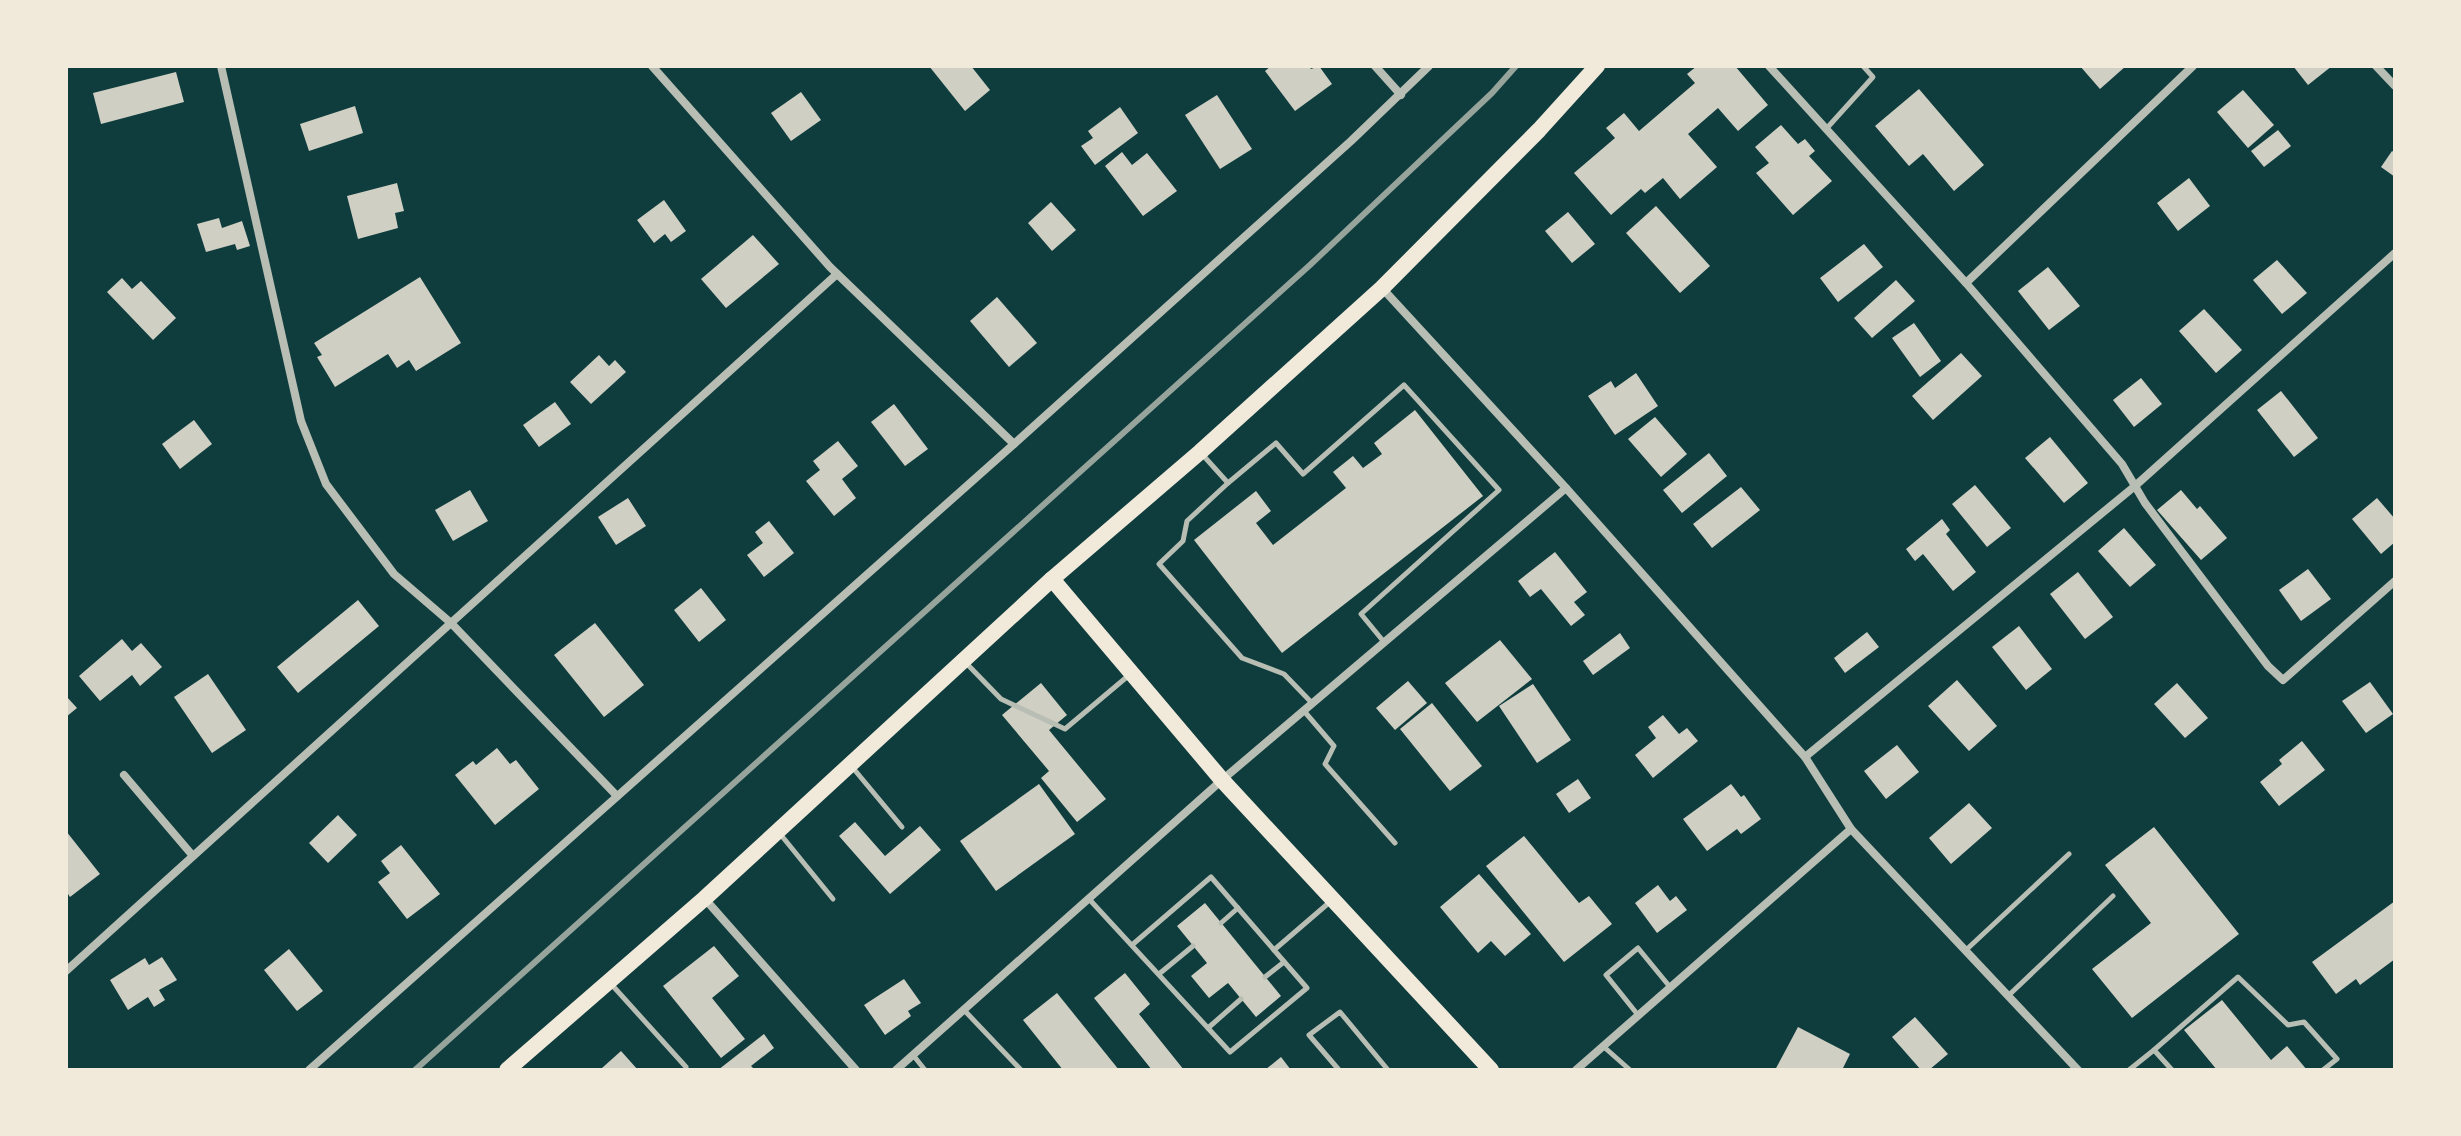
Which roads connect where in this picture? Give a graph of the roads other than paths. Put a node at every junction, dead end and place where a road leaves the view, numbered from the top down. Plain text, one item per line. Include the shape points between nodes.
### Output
1 (221, 66) edge
2 (652, 66) edge
3 (1375, 66) edge
4 (1429, 66) edge
5 (1597, 66) edge
6 (1769, 66) edge
7 (1863, 66) edge
8 (2193, 66) edge
9 (2376, 66) edge
10 (2395, 86) edge
11 (1401, 95) junction
12 (1825, 129) junction
13 (2395, 253) edge
14 (837, 274) junction
15 (1966, 283) junction
16 (1382, 288) junction
17 (1014, 444) junction
18 (1200, 452) junction
19 (1228, 483) junction
20 (2135, 486) junction
21 (1566, 488) junction
22 (1052, 579) junction
23 (2395, 581) edge
24 (451, 623) junction
25 (1384, 642) junction
26 (964, 660) junction
27 (1132, 673) junction
28 (1312, 703) junction
29 (1304, 710) junction
30 (1805, 757) junction
31 (850, 765) junction
32 (124, 775) dead end
33 (1222, 780) junction
34 (617, 796) junction
35 (902, 827) dead end
36 (1851, 829) junction
37 (778, 831) junction
38 (1395, 843) dead end
39 (2069, 854) dead end
40 (193, 856) junction
41 (2113, 896) dead end
42 (705, 898) junction
43 (1089, 898) junction
44 (833, 899) dead end
45 (1333, 899) junction
46 (1238, 908) junction
47 (1221, 923) dead end
48 (1132, 945) junction
49 (1193, 946) dead end
50 (1274, 950) junction
51 (1965, 951) junction
52 (1284, 962) junction
53 (66, 971) edge
54 (1159, 974) junction
55 (1265, 977) dead end
56 (609, 981) junction
57 (1670, 987) junction
58 (2008, 996) junction
59 (1241, 999) dead end
60 (964, 1009) junction
61 (1638, 1015) junction
62 (1208, 1028) junction
63 (1603, 1046) junction
64 (2154, 1050) junction
65 (913, 1055) junction
66 (686, 1067) dead end
67 (2075, 1069) edge
68 (309, 1070) edge
69 (507, 1070) edge
70 (856, 1070) edge
71 (896, 1070) edge
72 (925, 1070) edge
73 (1021, 1070) edge
74 (1339, 1070) edge
75 (1388, 1070) edge
76 (1491, 1070) edge
77 (1576, 1070) edge
78 (1630, 1070) edge
79 (2129, 1070) edge
80 (2172, 1070) edge
81 (2323, 1070) edge

1 - 24 street via 301,421 326,484 394,574
2 - 14 street
3 - 11 street
4 - 11 street
5 - 16 main road
6 - 12 street
7 - 12 lane via 1873,77
8 - 15 street
9 - 10 street
11 - 17 street
12 - 15 street
13 - 20 street
14 - 17 street
14 - 24 street
15 - 20 street via 2122,464
16 - 18 main road
16 - 21 street
17 - 34 street
18 - 19 lane
18 - 22 main road
19 - 25 lane via 1276,443 1303,474 1404,385 1499,490 1361,614
19 - 28 lane via 1187,521 1183,541 1159,564 1242,658 1284,674
20 - 23 street via 2283,680
20 - 30 street
21 - 25 street
21 - 30 street
22 - 26 main road
22 - 27 main road
24 - 34 street
24 - 40 street
25 - 28 street
26 - 27 lane via 1001,699 1065,729
26 - 31 main road
27 - 33 main road
28 - 29 street
29 - 33 street
29 - 38 lane via 1334,746 1325,764
30 - 36 street
31 - 35 lane
31 - 37 main road
32 - 40 street
33 - 43 street
33 - 45 main road
34 - 68 street
36 - 51 street
36 - 57 street
37 - 42 main road
37 - 44 lane
39 - 51 lane
40 - 53 street
41 - 58 lane
42 - 56 main road
42 - 70 street
43 - 48 lane
43 - 60 street
45 - 50 lane
45 - 76 main road
46 - 47 lane
46 - 48 lane via 1211,877
46 - 50 lane
48 - 54 lane
49 - 54 lane
50 - 52 lane
51 - 58 street
52 - 55 lane
52 - 62 lane via 1307,988 1230,1052
54 - 62 lane
56 - 66 lane
56 - 69 main road
57 - 61 street
57 - 61 lane via 1638,948 1606,975
58 - 67 street
59 - 62 lane
60 - 65 street
60 - 73 lane
61 - 63 street
63 - 77 street
63 - 78 lane
64 - 79 lane
64 - 80 lane
64 - 81 lane via 2238,977 2288,1025 2304,1022 2337,1059
65 - 71 street
65 - 72 lane
74 - 75 lane via 1309,1035 1340,1012

